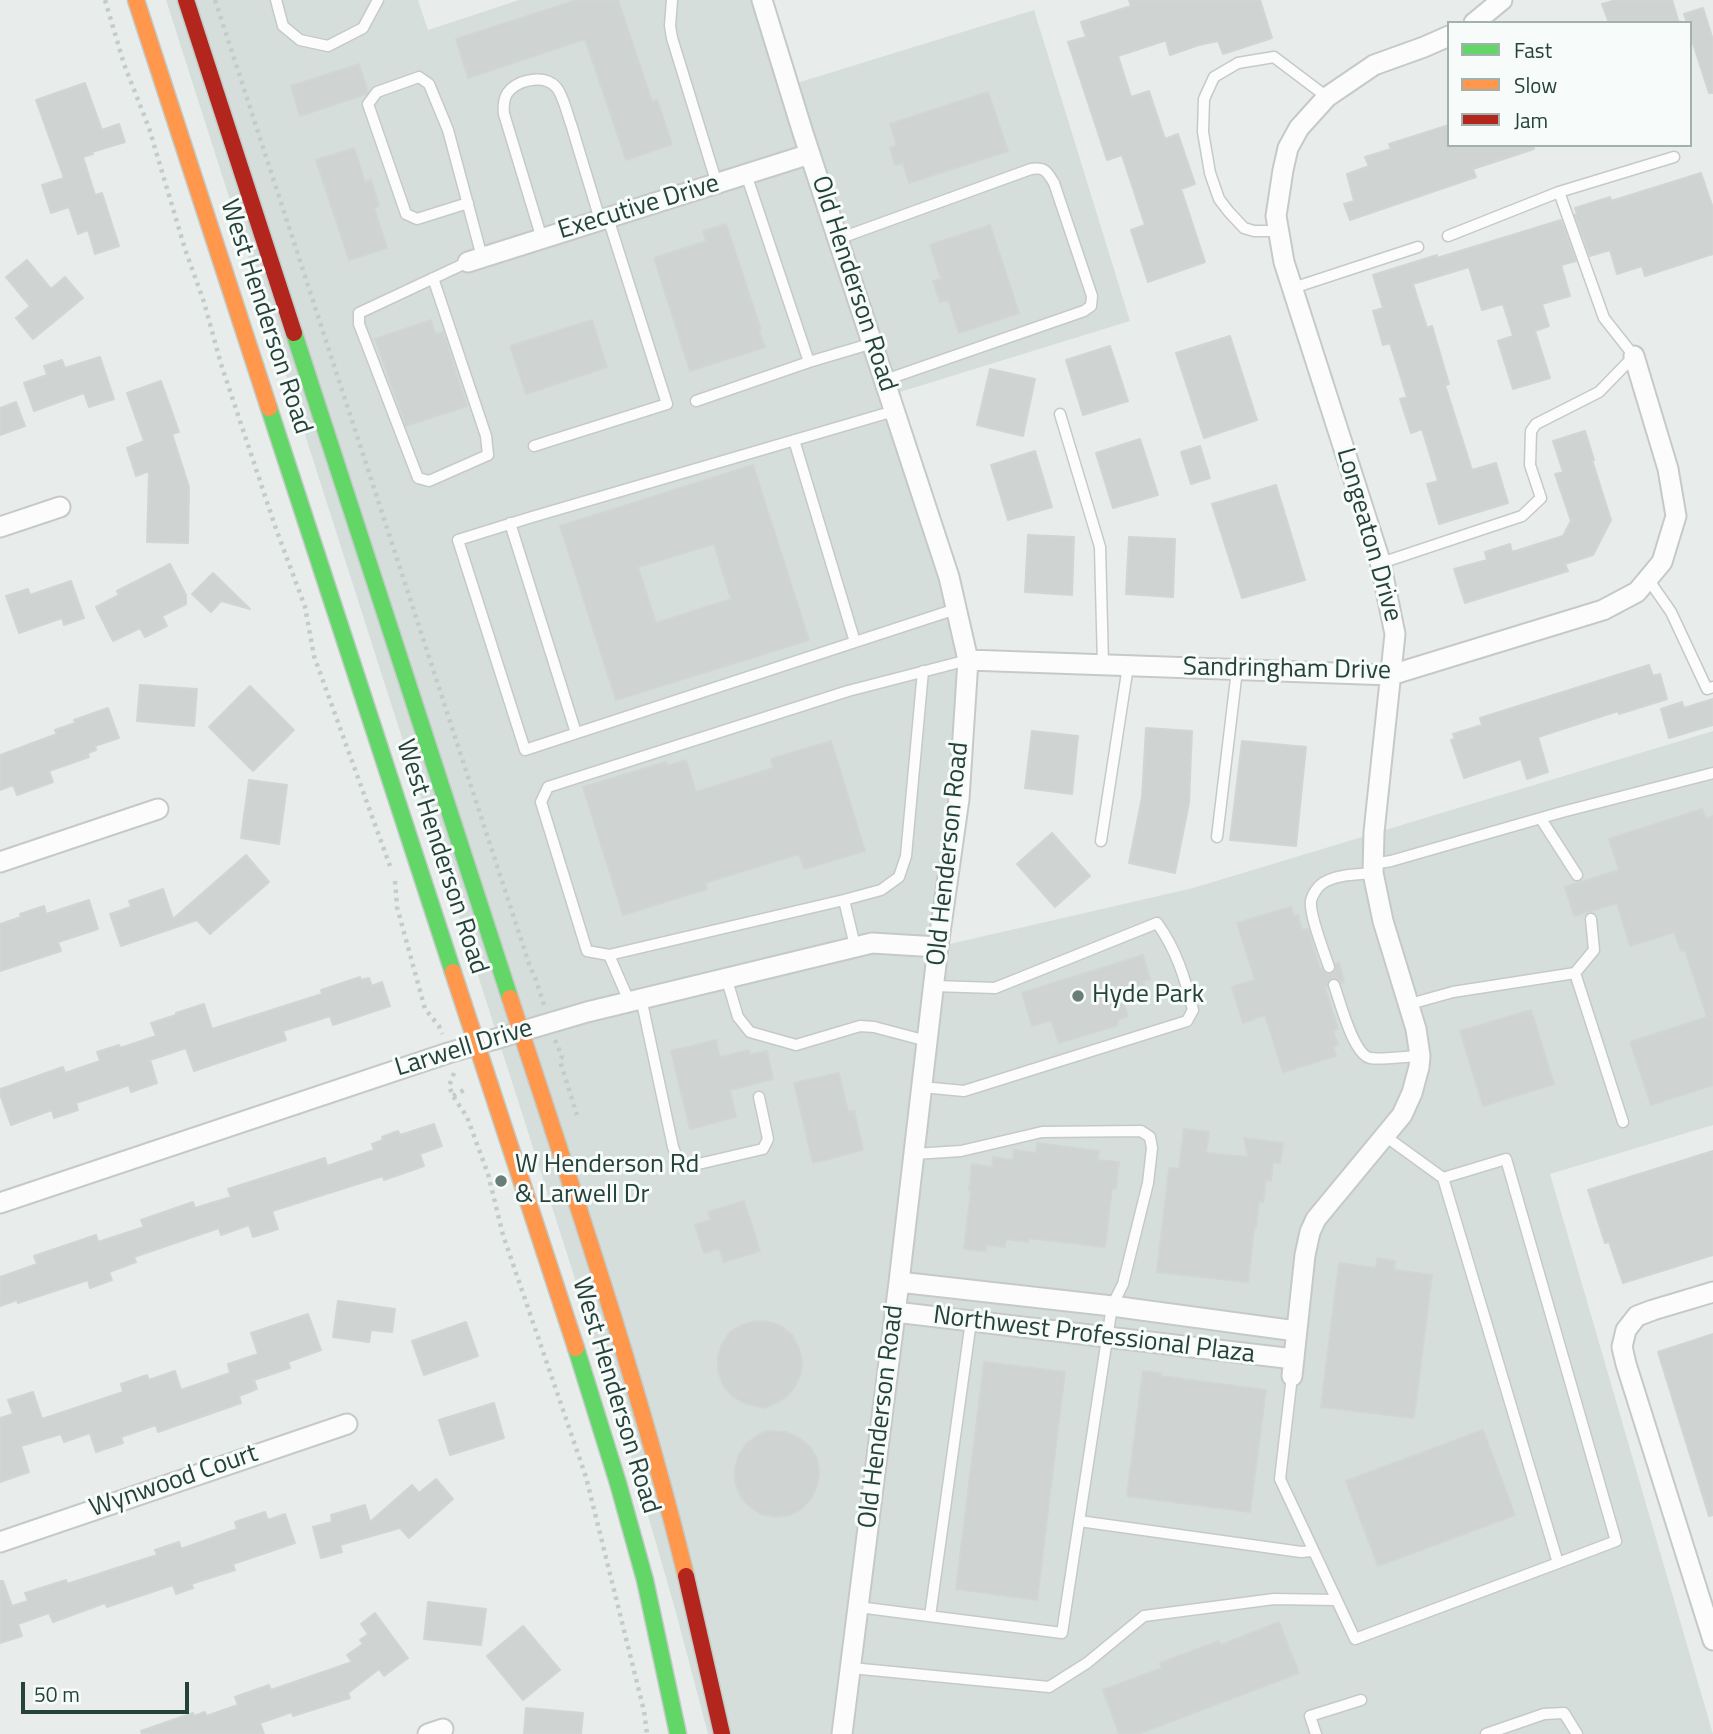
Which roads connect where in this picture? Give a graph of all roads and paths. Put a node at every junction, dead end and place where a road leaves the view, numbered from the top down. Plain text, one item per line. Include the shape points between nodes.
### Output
1 (105, 0) edge
2 (136, 0) edge
3 (186, 0) edge
4 (215, 0) edge
5 (276, 0) edge
6 (378, 0) edge
7 (672, 0) edge
8 (762, 0) edge
9 (1502, 0) edge
10 (1476, 21) edge
11 (1447, 37) edge
12 (1327, 97) junction
13 (810, 154) junction
14 (1674, 157) dead end
15 (746, 174) junction
16 (716, 184) junction
17 (1559, 192) junction
18 (468, 203) junction
19 (604, 219) junction
20 (1279, 231) junction
21 (1448, 236) dead end
22 (542, 239) junction
23 (838, 239) junction
24 (1419, 247) dead end
25 (475, 260) junction
26 (433, 278) junction
27 (1293, 288) junction
28 (873, 344) junction
29 (1634, 356) junction
30 (809, 362) junction
31 (885, 380) junction
32 (696, 401) dead end
33 (894, 411) junction
34 (1060, 414) dead end
35 (794, 440) junction
36 (534, 446) dead end
37 (60, 507) dead end
38 (510, 523) junction
39 (0, 527) edge
40 (1381, 563) junction
41 (1648, 579) junction
42 (956, 609) junction
43 (855, 642) junction
44 (968, 660) junction
45 (1102, 665) junction
46 (1128, 666) junction
47 (1237, 670) junction
48 (923, 671) junction
49 (1391, 675) junction
50 (1713, 687) edge
51 (576, 733) junction
52 (1713, 773) edge
53 (158, 809) dead end
54 (1541, 819) junction
55 (1217, 837) dead end
56 (1101, 841) dead end
57 (0, 862) edge
58 (1373, 869) junction
59 (1577, 875) dead end
60 (844, 901) junction
61 (1591, 919) dead end
62 (855, 946) junction
63 (938, 947) junction
64 (609, 954) junction
65 (1329, 967) dead end
66 (1575, 973) junction
67 (726, 978) junction
68 (1334, 985) dead end
69 (934, 986) junction
70 (635, 1000) junction
71 (1409, 1004) junction
72 (550, 1022) junction
73 (521, 1030) junction
74 (927, 1041) junction
75 (476, 1044) junction
76 (448, 1053) junction
77 (1420, 1056) junction
78 (922, 1087) junction
79 (759, 1097) dead end
80 (578, 1115) dead end
81 (1623, 1122) dead end
82 (1385, 1136) junction
83 (914, 1154) junction
84 (1443, 1178) junction
85 (0, 1203) edge
86 (899, 1282) junction
87 (1713, 1292) edge
88 (1112, 1306) junction
89 (895, 1312) junction
90 (971, 1321) junction
91 (1296, 1331) junction
92 (1107, 1337) junction
93 (1293, 1367) junction
94 (347, 1424) dead end
95 (1079, 1521) junction
96 (0, 1542) edge
97 (1313, 1550) junction
98 (1558, 1563) junction
99 (1336, 1600) junction
100 (858, 1607) junction
101 (929, 1616) junction
102 (1713, 1640) edge
103 (850, 1668) junction
104 (1361, 1700) dead end
105 (647, 1734) edge
106 (678, 1734) edge
107 (722, 1734) edge
108 (842, 1734) edge
109 (1316, 1734) edge
110 (1486, 1734) edge
111 (1577, 1734) edge

1 - 76 path via 221,364 305,607 314,656 396,883 397,907 425,1009 439,1026
2 - 75 main road, West Henderson Road
3 - 73 main road, West Henderson Road
4 - 72 path
5 - 6 lane via 282,26 300,40 328,46 363,29
7 - 16 lane via 672,38
8 - 13 street, Old Henderson Road
9 - 10 street
11 - 12 street, Longeaton Drive via 1374,65
12 - 20 street, Longeaton Drive via 1288,148 1276,216
12 - 20 lane via 1274,57 1238,63 1214,77 1204,99 1203,132 1219,199 1244,228
13 - 15 street, Executive Drive
13 - 23 street, Old Henderson Road
14 - 17 lane
15 - 16 street, Executive Drive
15 - 30 lane
16 - 19 street, Executive Drive
17 - 21 lane
17 - 29 lane via 1604,317
18 - 18 lane via 448,130 429,84 419,78 377,92 368,104 406,214 417,219
18 - 25 lane
19 - 22 street, Executive Drive
19 - 22 lane via 557,88 534,79 509,90 503,104
19 - 36 lane via 667,404
20 - 27 street, Longeaton Drive
22 - 25 street, Executive Drive
23 - 28 street, Old Henderson Road
23 - 31 lane via 1040,168 1054,183 1092,296 1091,306 1084,311
24 - 27 lane
25 - 26 lane
26 - 26 lane via 359,313 359,324 418,478 429,481 488,455 486,436
27 - 40 street, Longeaton Drive
28 - 30 lane
28 - 31 street, Old Henderson Road
29 - 40 lane via 1599,392 1536,424 1531,431 1530,466 1541,498 1522,516
29 - 41 street, Sandringham Drive via 1668,469 1676,516 1662,562
30 - 32 lane
31 - 33 street, Old Henderson Road
33 - 35 lane
33 - 42 street, Old Henderson Road
34 - 45 lane via 1100,547
35 - 38 lane
35 - 43 lane
37 - 39 street
38 - 51 lane
38 - 51 lane via 458,540 526,750
40 - 49 street, Longeaton Drive via 1395,634
41 - 49 street, Sandringham Drive via 1637,592 1603,610
41 - 50 lane via 1671,612 1707,689
42 - 43 lane
42 - 44 street, Old Henderson Road
43 - 51 lane
44 - 45 street, Sandringham Drive
44 - 48 lane
44 - 63 street, Old Henderson Road via 959,799
45 - 46 street, Sandringham Drive
46 - 47 street, Sandringham Drive
46 - 56 lane
47 - 49 street, Sandringham Drive
47 - 55 lane
48 - 60 lane via 906,856 899,877 881,890
48 - 64 lane via 548,787 541,802 587,951
49 - 58 street, Longeaton Drive
52 - 54 lane
53 - 57 street
54 - 58 lane
54 - 59 lane
58 - 65 lane via 1321,884 1310,903
58 - 71 street, Northwest Professional Plaza via 1382,921
60 - 62 lane
60 - 64 lane
61 - 66 lane via 1594,950
62 - 63 street, Larwell Drive
62 - 67 street, Larwell Drive
63 - 69 street, Old Henderson Road
64 - 70 lane
66 - 71 lane via 1453,992
66 - 81 lane
67 - 70 street, Larwell Drive
67 - 74 lane via 738,1017 750,1032 796,1045 860,1026
68 - 77 lane via 1363,1055
69 - 74 street, Old Henderson Road
69 - 78 lane via 995,988 1157,923 1178,959 1193,1010 1187,1021 964,1091
70 - 72 street, Larwell Drive
70 - 79 lane via 678,1160 694,1165 764,1149 768,1139
71 - 77 street, Northwest Professional Plaza
72 - 73 street, Larwell Drive
72 - 80 path
73 - 75 street, Larwell Drive
73 - 107 main road, West Henderson Road via 634,1388 687,1575
74 - 78 street, Old Henderson Road
75 - 76 street, Larwell Drive
75 - 106 main road, West Henderson Road via 618,1483 645,1580
76 - 85 street, Larwell Drive
76 - 105 path via 454,1074 449,1086 467,1117 488,1174 503,1235 586,1477
77 - 82 street, Northwest Professional Plaza via 1407,1104
78 - 83 street, Old Henderson Road
82 - 84 lane
82 - 91 street, Northwest Professional Plaza via 1313,1226
83 - 86 street, Old Henderson Road
83 - 88 lane via 961,1151 1042,1132 1141,1131 1150,1137 1148,1183 1123,1284
84 - 98 lane
84 - 98 lane via 1506,1159 1616,1541
86 - 88 street, Northwest Professional Plaza
86 - 89 street, Old Henderson Road
87 - 102 street via 1637,1316 1626,1330 1622,1347
88 - 91 street, Northwest Professional Plaza
88 - 92 lane
89 - 90 street, Northwest Professional Plaza
89 - 100 street, Old Henderson Road
90 - 92 street, Northwest Professional Plaza
90 - 101 lane
91 - 93 street, Northwest Professional Plaza
92 - 93 street, Northwest Professional Plaza
92 - 95 lane
93 - 97 lane via 1280,1479
94 - 96 street, Wynwood Court
95 - 97 lane
95 - 101 lane via 1062,1633
97 - 99 lane
98 - 99 lane via 1355,1639
99 - 103 lane via 1274,1599 1144,1616 1087,1663 1049,1687
100 - 101 lane
100 - 103 street, Old Henderson Road
103 - 108 street, Old Henderson Road
104 - 109 lane via 1310,1716
110 - 111 lane via 1544,1714 1564,1713

